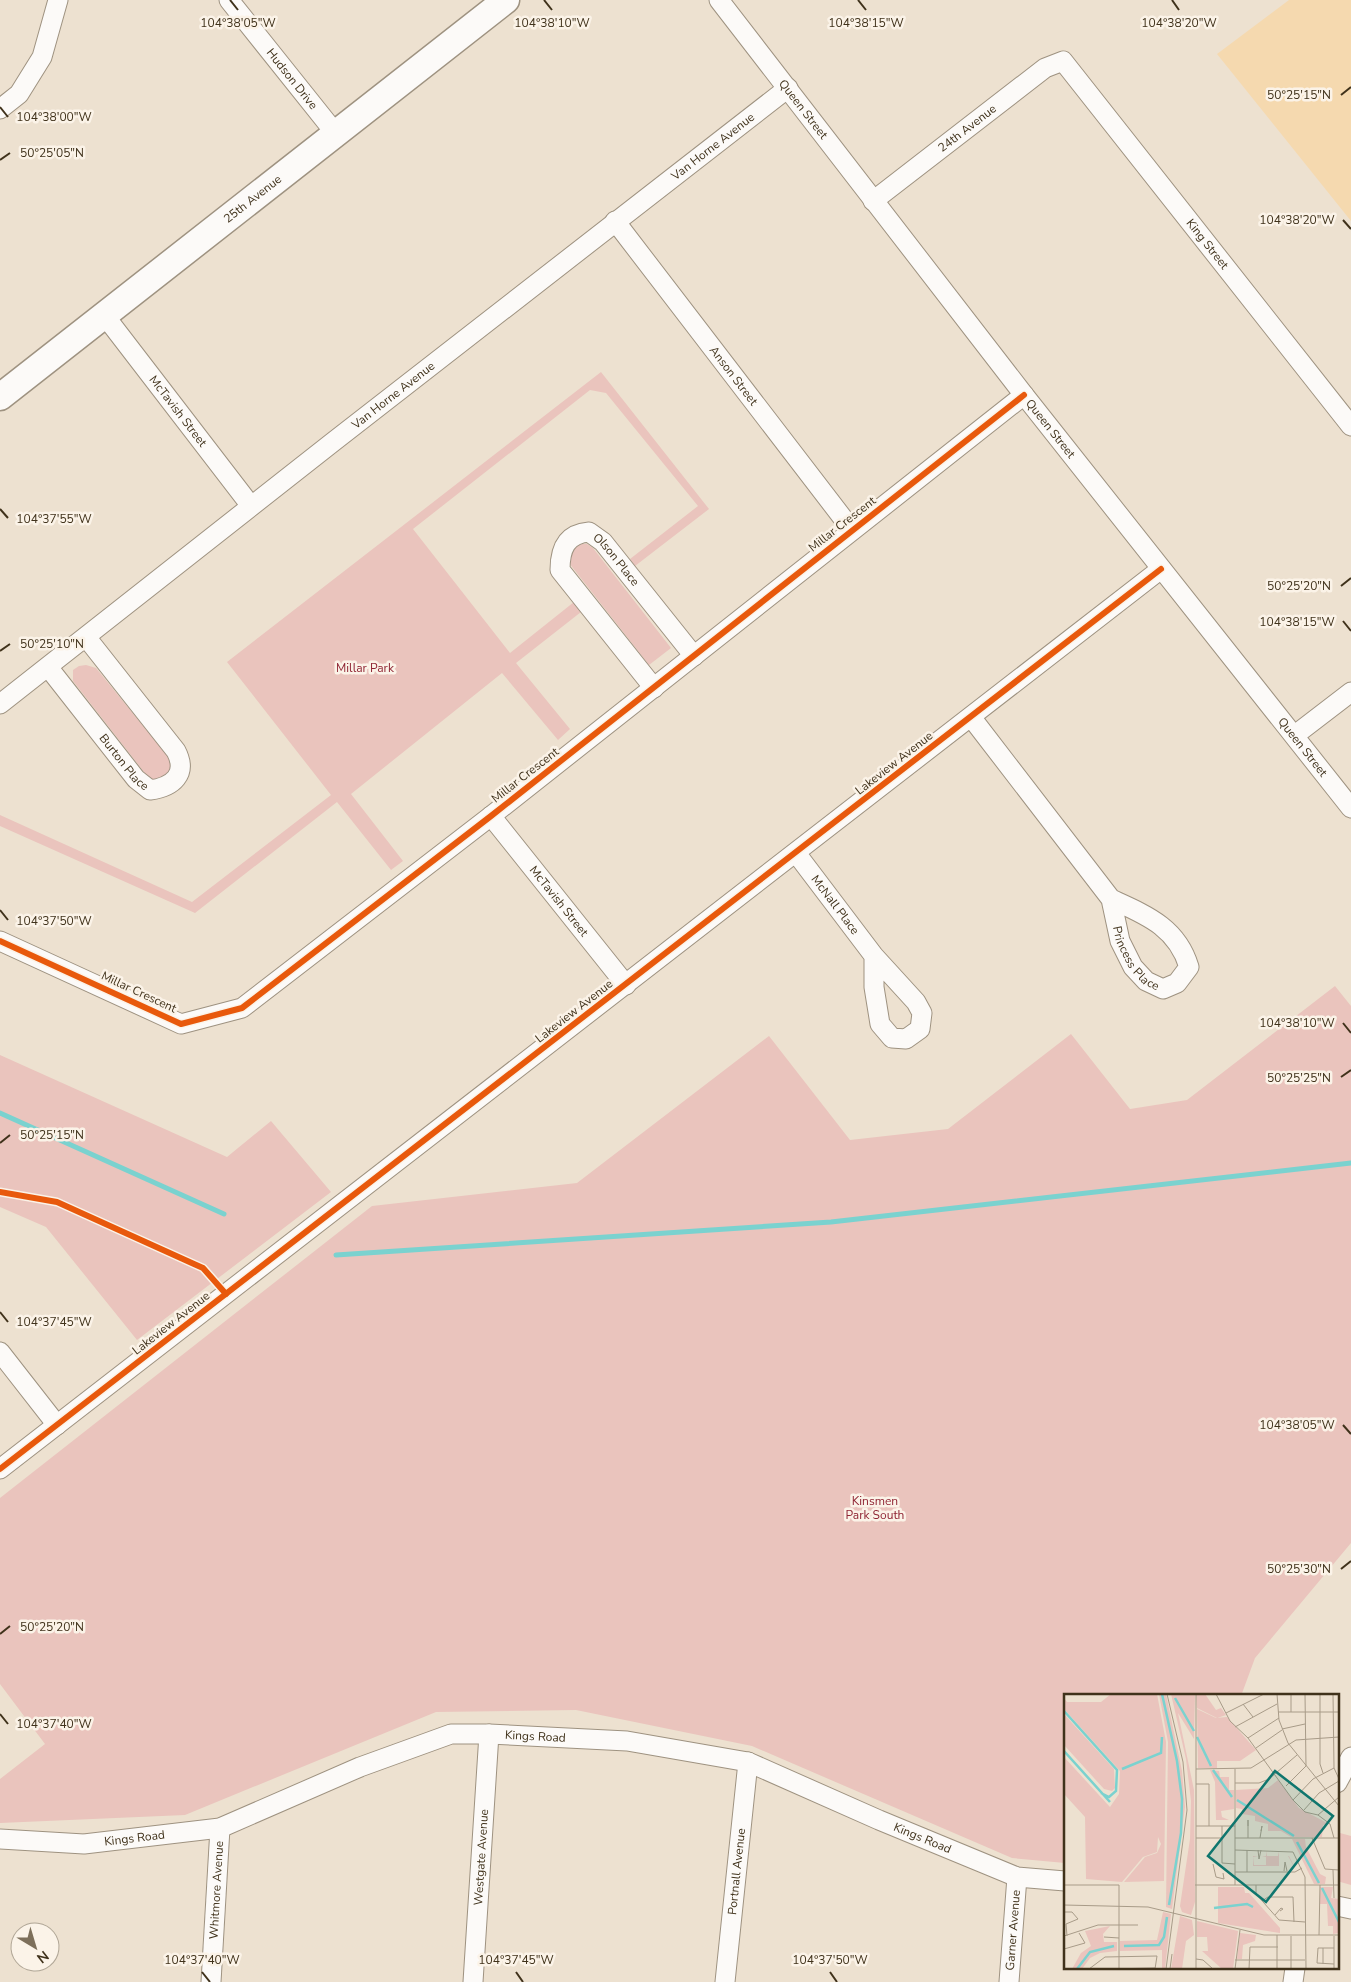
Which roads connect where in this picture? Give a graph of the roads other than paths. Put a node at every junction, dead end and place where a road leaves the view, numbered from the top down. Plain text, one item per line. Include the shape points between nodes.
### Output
1 (58, 0) edge
2 (229, 0) edge
3 (506, 0) edge
4 (719, 0) edge
5 (1063, 62) joint
6 (788, 88) junction
7 (0, 109) edge
8 (336, 134) junction
9 (873, 201) junction
10 (616, 221) junction
11 (104, 316) junction
12 (1024, 395) junction
13 (0, 397) edge
14 (1349, 420) edge
15 (251, 506) junction
16 (852, 530) junction
17 (1161, 569) junction
18 (86, 637) junction
19 (694, 656) junction
20 (48, 667) junction
21 (654, 688) junction
22 (1351, 692) edge
23 (0, 704) edge
24 (971, 717) junction
25 (1295, 736) junction
26 (1351, 808) edge
27 (491, 816) junction
28 (796, 853) junction
29 (1111, 899) junction
30 (0, 941) edge
31 (874, 956) dead end
32 (626, 985) junction
33 (0, 1352) edge
34 (57, 1425) junction
35 (0, 1469) edge
36 (489, 1734) junction
37 (1351, 1757) edge
38 (748, 1762) junction
39 (1338, 1781) edge
40 (220, 1828) junction
41 (0, 1840) edge
42 (1017, 1876) junction
43 (1064, 1881) edge
44 (1338, 1906) edge
45 (1351, 1909) edge
46 (211, 1982) edge
47 (473, 1982) edge
48 (725, 1982) edge
49 (1009, 1982) edge

1 - 7 street via 42,58 19,94
2 - 8 street, Hudson Drive
3 - 8 street, 25th Avenue
4 - 6 street, Queen Street
5 - 9 street, 24th Avenue via 1045,68
5 - 14 street, King Street
6 - 9 street, Queen Street
6 - 10 street, Van Horne Avenue
8 - 11 street, 25th Avenue
9 - 12 street, Queen Street
10 - 15 street, Van Horne Avenue
10 - 16 street, Anson Street
11 - 13 street, 25th Avenue
11 - 15 street, McTavish Street
12 - 16 street, Millar Crescent
12 - 17 street, Queen Street
15 - 18 street, Van Horne Avenue
16 - 19 street, Millar Crescent
17 - 24 street, Lakeview Avenue
17 - 25 street, Queen Street
18 - 20 street, Van Horne Avenue
18 - 20 street, Burton Place via 176,751 181,770 176,779 164,788 150,790 136,779
19 - 21 street, Millar Crescent
19 - 21 street, Olson Place via 603,542 590,532 578,533 566,543 560,557 560,570
20 - 23 street, Van Horne Avenue
21 - 27 street, Millar Crescent
22 - 25 street
24 - 28 street, Lakeview Avenue
24 - 29 street, Princess Place
25 - 26 street, Queen Street
27 - 30 street, Millar Crescent via 242,1008 181,1024
27 - 32 street, McTavish Street
28 - 31 street, McNall Place
28 - 32 street, Lakeview Avenue
29 - 29 street, Princess Place via 1120,941 1133,967 1146,982 1163,989 1178,983 1189,967 1185,953 1172,936 1152,918
32 - 34 street, Lakeview Avenue
33 - 34 street
34 - 35 street, Lakeview Avenue
36 - 38 street, Kings Road via 628,1741
36 - 40 street, Kings Road via 451,1734 360,1767
36 - 47 street, Westgate Avenue
37 - 39 street
38 - 42 street, Kings Road
38 - 48 street, Portnall Avenue
40 - 41 street, Kings Road via 84,1844
40 - 46 street, Whitmore Avenue
42 - 43 street, Kings Road
42 - 49 street, Garner Avenue
44 - 45 street

